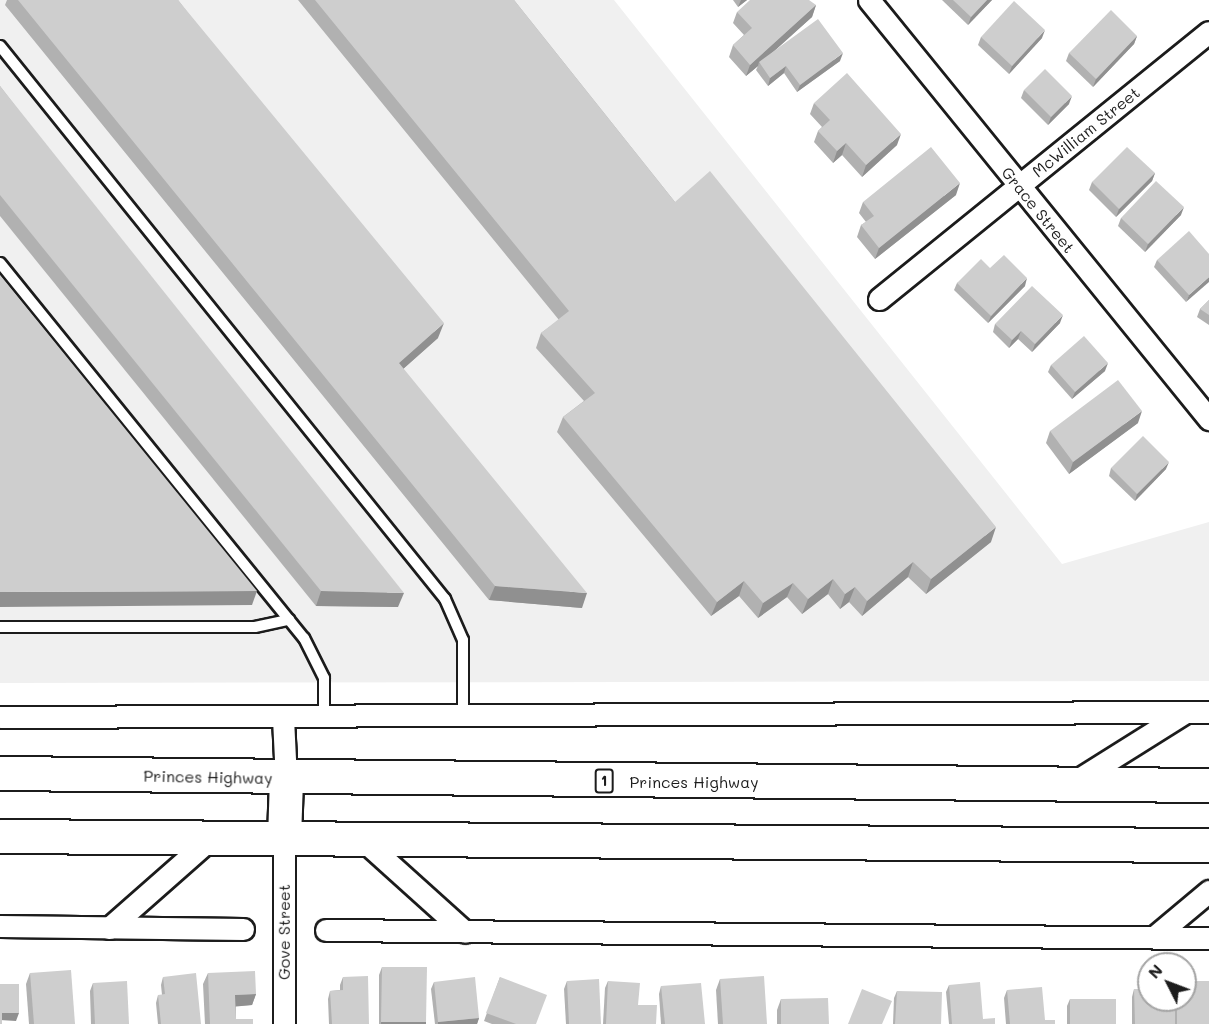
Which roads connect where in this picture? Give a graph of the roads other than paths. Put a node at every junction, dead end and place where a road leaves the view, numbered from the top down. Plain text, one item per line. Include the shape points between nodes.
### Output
1 (869, 0) edge
2 (1209, 32) edge
3 (0, 46) edge
4 (1019, 186) junction
5 (0, 262) edge
6 (879, 299) dead end
7 (1209, 419) edge
8 (289, 620) junction
9 (0, 627) edge
10 (1186, 712) junction
11 (1209, 712) edge
12 (0, 717) edge
13 (324, 717) junction
14 (463, 717) junction
15 (283, 718) junction
16 (0, 773) edge
17 (286, 779) junction
18 (1070, 784) junction
19 (1209, 785) edge
20 (0, 836) edge
21 (211, 838) junction
22 (284, 839) junction
23 (363, 840) junction
24 (1209, 845) edge
25 (1209, 891) edge
26 (0, 926) edge
27 (109, 928) junction
28 (243, 929) dead end
29 (326, 930) dead end
30 (465, 932) junction
31 (1154, 937) junction
32 (1209, 938) edge
33 (284, 1024) edge

1 - 4 street, Grace Street
2 - 4 street, McWilliam Street
3 - 14 lane via 445,599 463,640
4 - 6 street, McWilliam Street
4 - 7 street, Grace Street
5 - 8 lane
8 - 9 lane via 255,627
8 - 13 lane via 317,660
10 - 11 street
10 - 14 street
10 - 18 street
12 - 15 street
13 - 14 street
13 - 15 street
15 - 17 street
16 - 17 highway, Princes Highway / 1
17 - 18 highway, Princes Highway / 1
17 - 22 highway
18 - 19 highway, Princes Highway / 1
20 - 21 highway
21 - 22 highway
21 - 27 street
22 - 23 highway
22 - 33 street, Gove Street
23 - 24 highway
23 - 30 street
25 - 31 street
26 - 27 street
27 - 28 street
29 - 30 street
30 - 31 street
31 - 32 street

